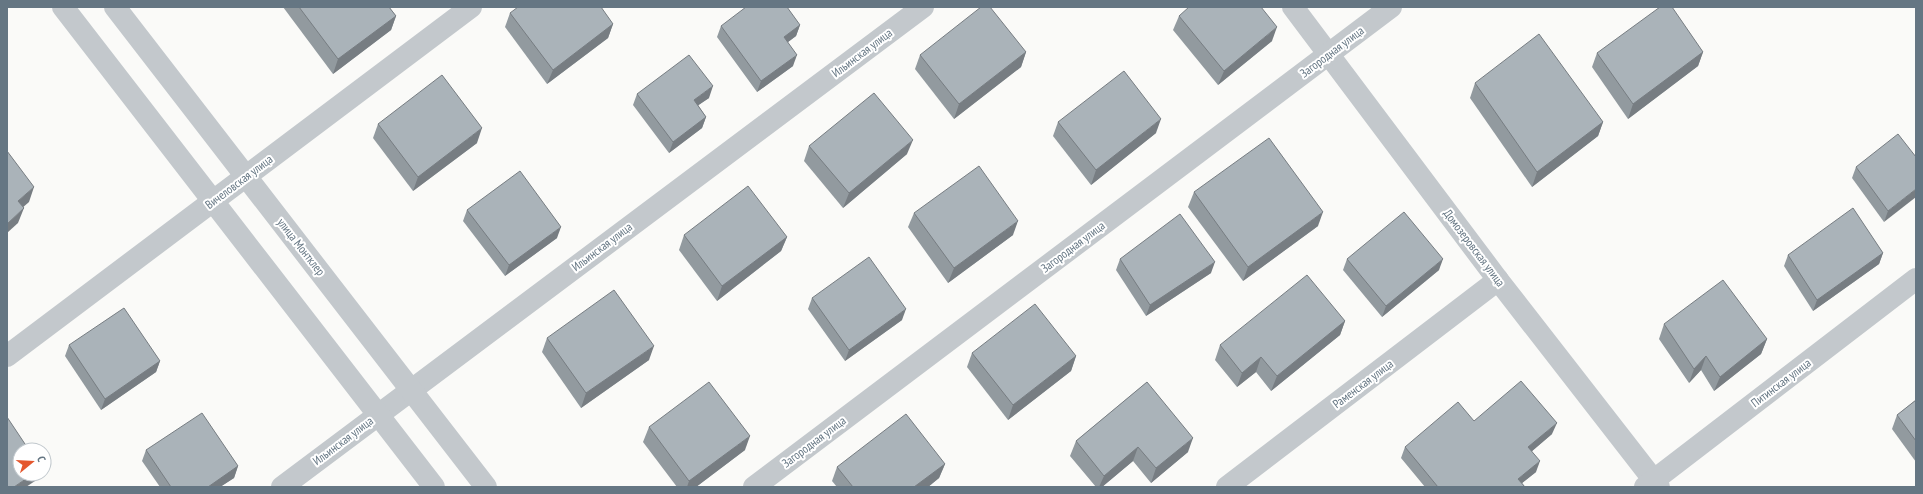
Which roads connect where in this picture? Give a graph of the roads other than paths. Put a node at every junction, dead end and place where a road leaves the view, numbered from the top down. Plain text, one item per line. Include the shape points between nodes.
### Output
1 (64, 7) edge
2 (115, 7) edge
3 (471, 7) edge
4 (923, 7) edge
5 (1293, 7) edge
6 (1391, 7) edge
7 (1329, 54) junction
8 (247, 177) junction
9 (215, 201) junction
10 (1916, 279) edge
11 (1498, 280) junction
12 (7, 356) edge
13 (412, 390) junction
14 (379, 415) junction
15 (1653, 485) edge
16 (282, 487) edge
17 (434, 487) edge
18 (486, 487) edge
19 (754, 487) edge
20 (1227, 487) edge

1 - 9 street
2 - 8 street, улица Монтклер
3 - 8 street, Вичеловская улица
4 - 13 street, Ильинская улица
5 - 7 street, Домозеровская улица
6 - 7 street, Загородная улица
7 - 11 street, Домозеровская улица
7 - 19 street, Загородная улица
8 - 9 street, Вичеловская улица
8 - 13 street, улица Монтклер
9 - 12 street, Вичеловская улица
9 - 14 street
10 - 15 street, Питинская улица
11 - 15 street, Домозеровская улица
11 - 20 street, Раменская улица
13 - 14 street, Ильинская улица
13 - 18 street, улица Монтклер
14 - 16 street, Ильинская улица
14 - 17 street

